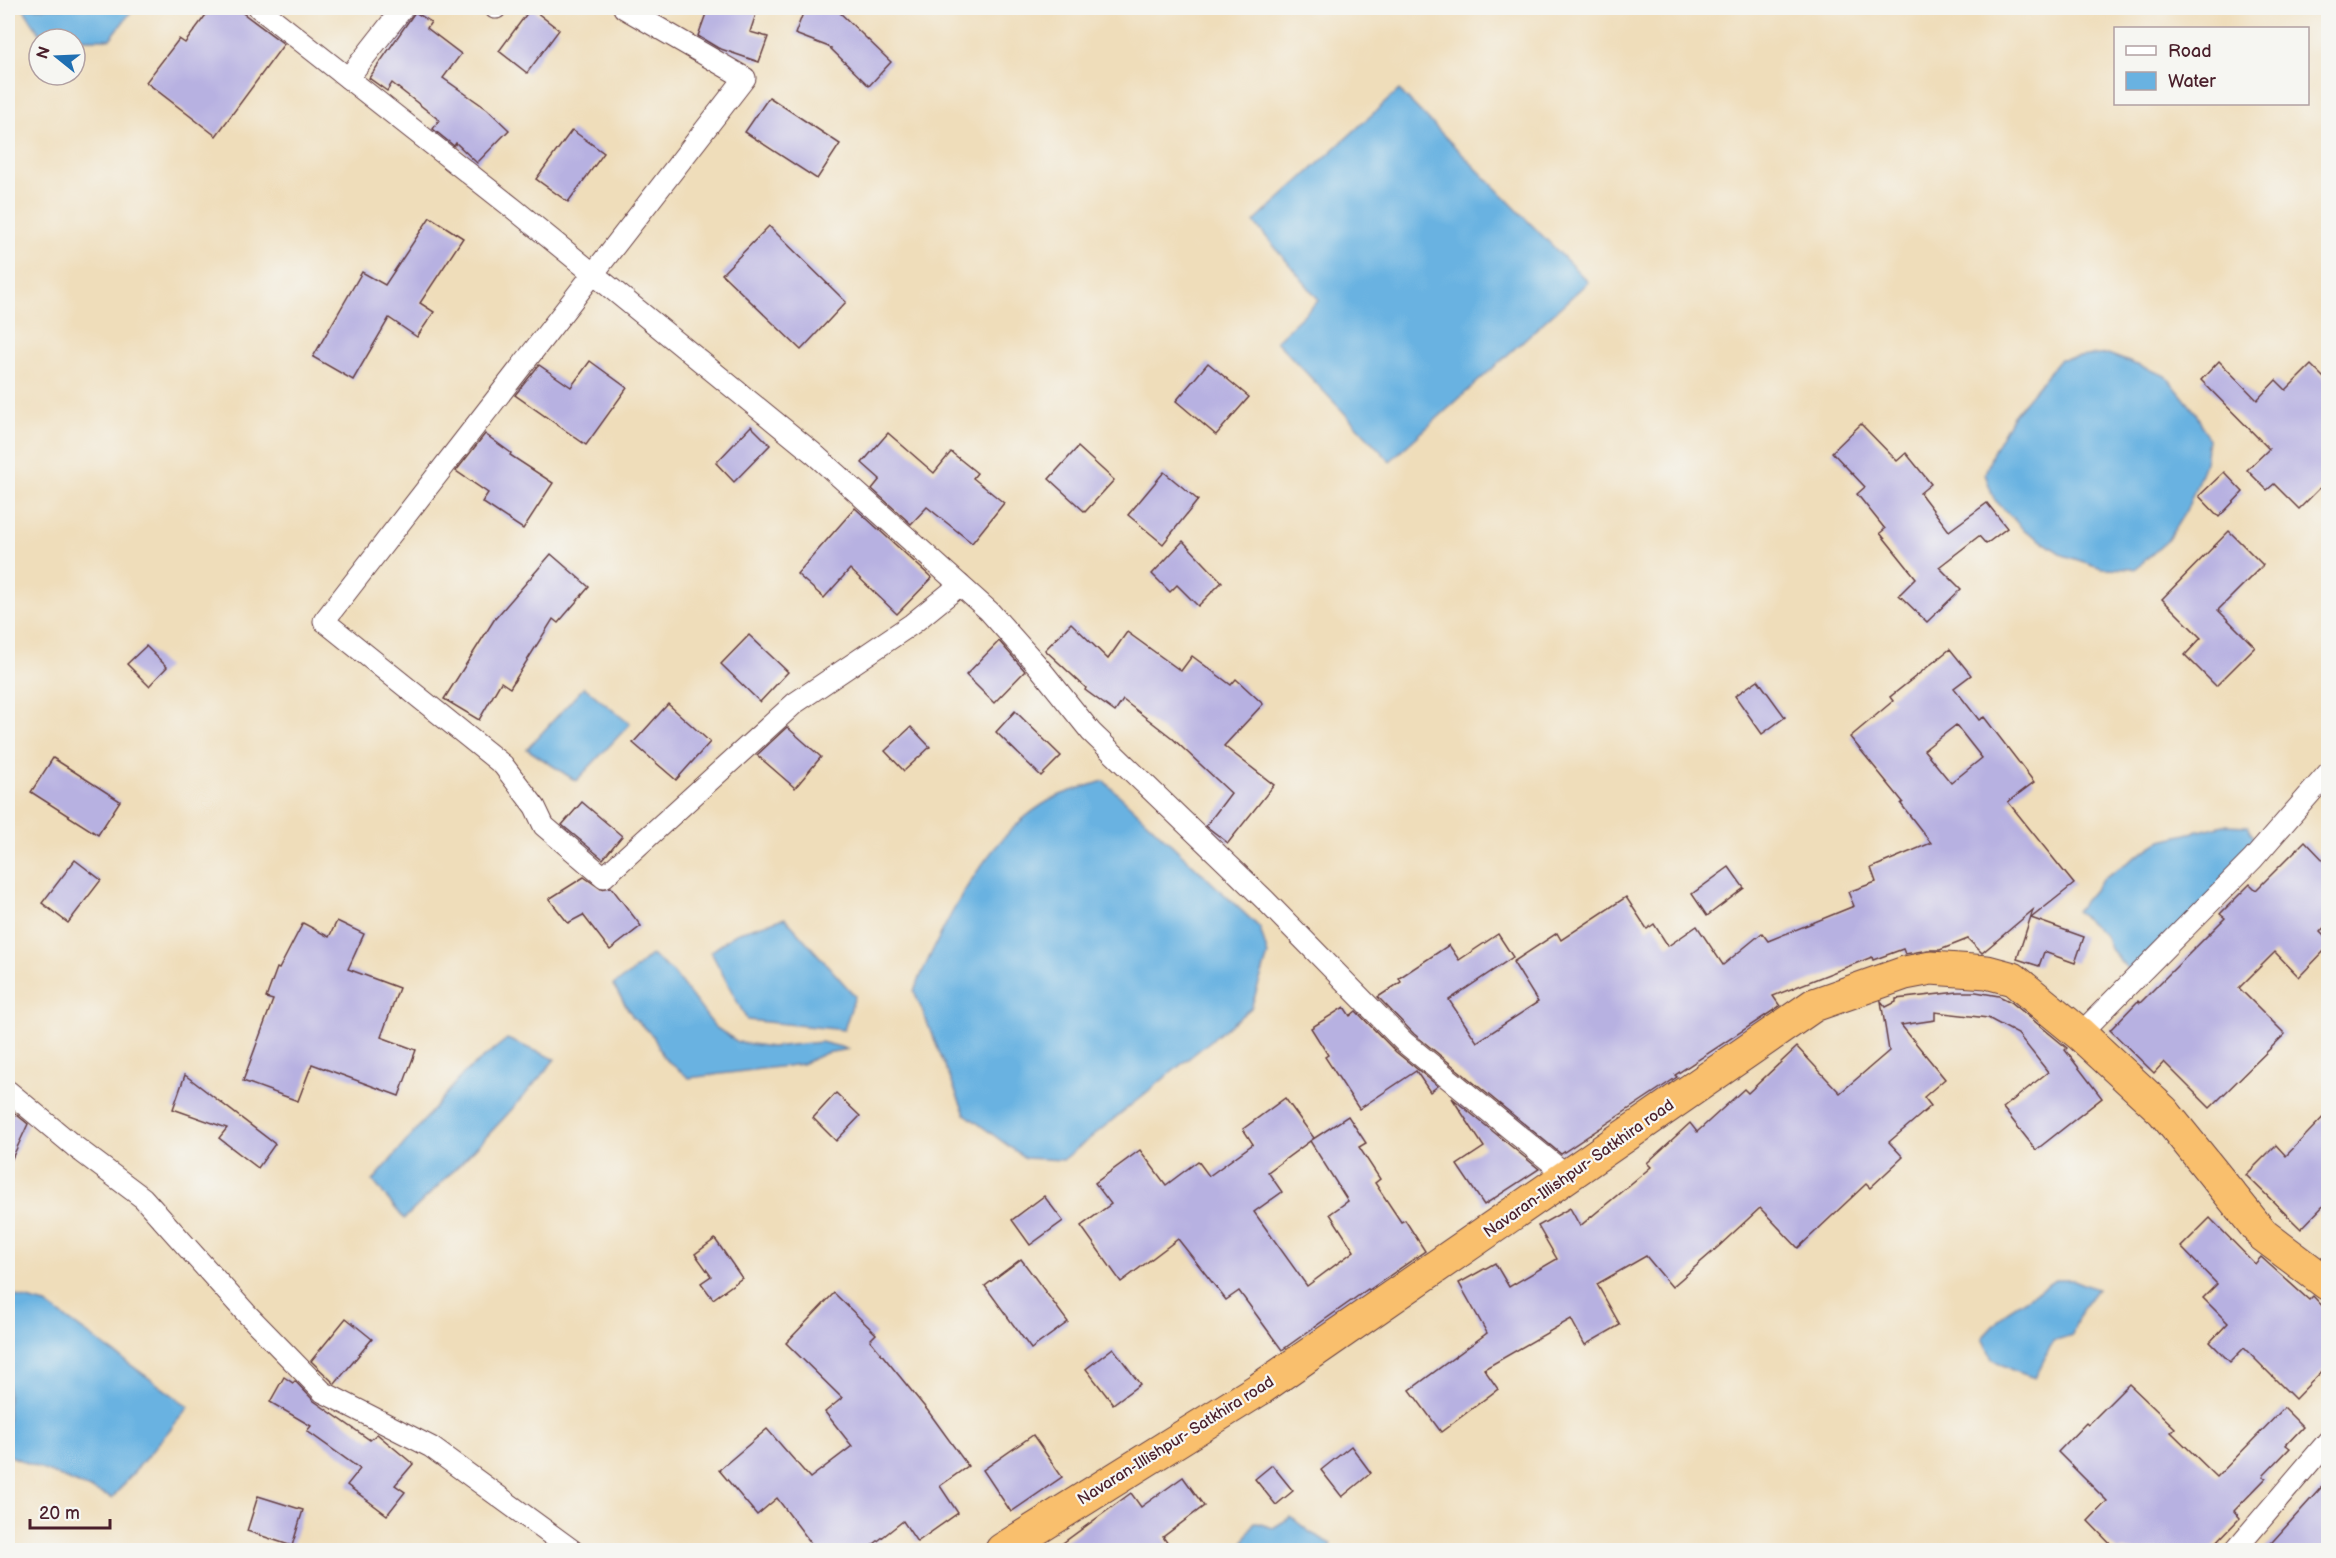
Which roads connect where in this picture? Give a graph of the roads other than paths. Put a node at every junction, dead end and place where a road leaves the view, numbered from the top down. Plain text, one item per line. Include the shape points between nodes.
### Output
1 (259, 8) edge
2 (403, 8) edge
3 (624, 8) edge
4 (348, 78) junction
5 (592, 273) junction
6 (960, 585) junction
7 (2328, 772) edge
8 (2080, 1034) junction
9 (8, 1091) edge
10 (1568, 1176) junction
11 (2328, 1284) edge
12 (2328, 1441) edge
13 (572, 1551) edge
14 (1002, 1551) edge
15 (2235, 1551) edge

1 - 4 street
2 - 4 street
3 - 5 street via 745,78
4 - 5 street
5 - 6 street via 813,453
5 - 6 street via 324,621 503,765 544,826 604,877 795,703 912,624
6 - 10 street via 989,611 1091,732 1265,900 1405,1043
7 - 8 street via 2253,859
8 - 10 highway, Navaran-Illishpur- Satkhira road via 2013,979 1987,972 1931,968 1905,973 1814,1005
8 - 11 highway, Navaran-Illishpur- Satkhira road via 2163,1111 2263,1235
9 - 13 street via 143,1198 323,1392 431,1447
10 - 14 highway, Navaran-Illishpur- Satkhira road via 1258,1390
12 - 15 street

